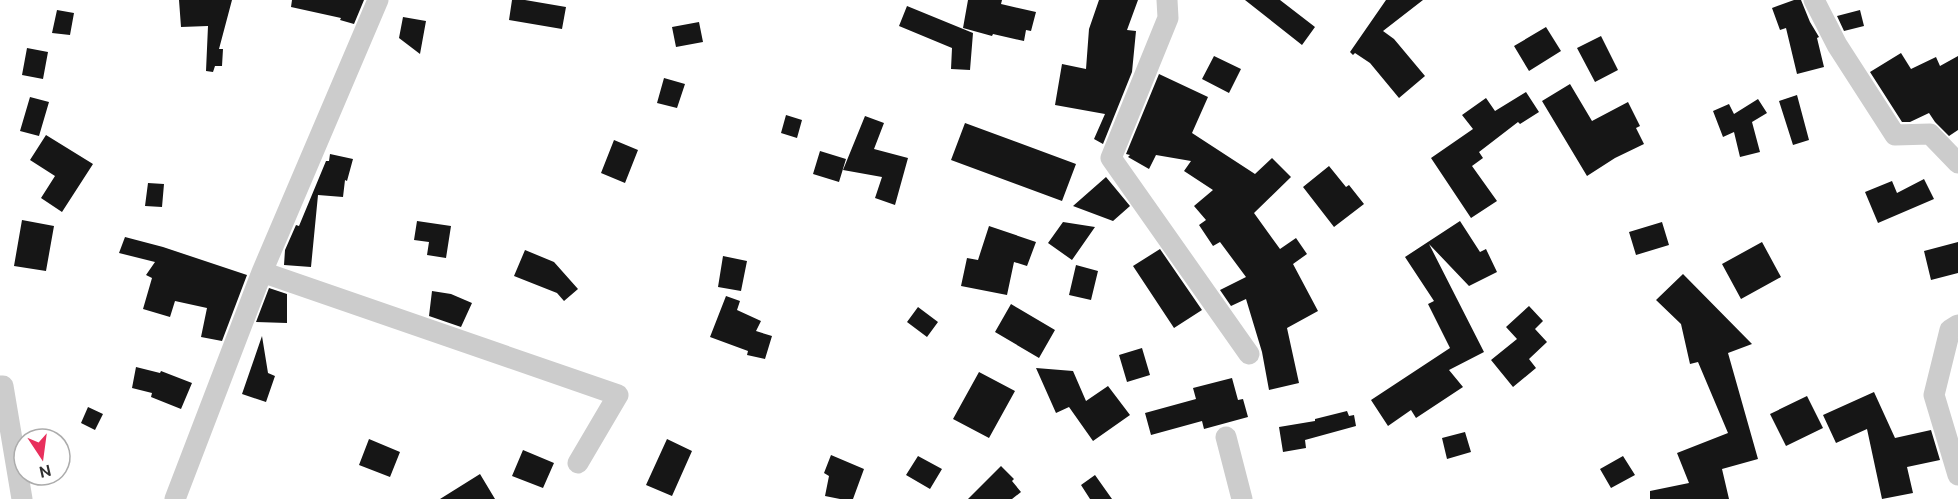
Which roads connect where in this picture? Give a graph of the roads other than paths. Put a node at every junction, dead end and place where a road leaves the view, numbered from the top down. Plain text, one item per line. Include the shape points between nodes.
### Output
1 (378, 0) edge
2 (1167, 0) edge
3 (1814, 0) edge
4 (1958, 163) edge
5 (262, 272) junction
6 (1958, 325) edge
7 (1249, 354) dead end
8 (0, 386) edge
9 (1226, 438) dead end
10 (578, 463) dead end
11 (1958, 475) edge
12 (22, 499) edge
13 (175, 499) edge
14 (1242, 499) edge

1 - 5 street
2 - 7 street via 1168,18 1111,158
3 - 4 street via 1837,45 1895,135 1930,134
5 - 10 street via 618,395
5 - 13 street
6 - 11 street via 1950,330 1934,395
8 - 12 street
9 - 14 street

